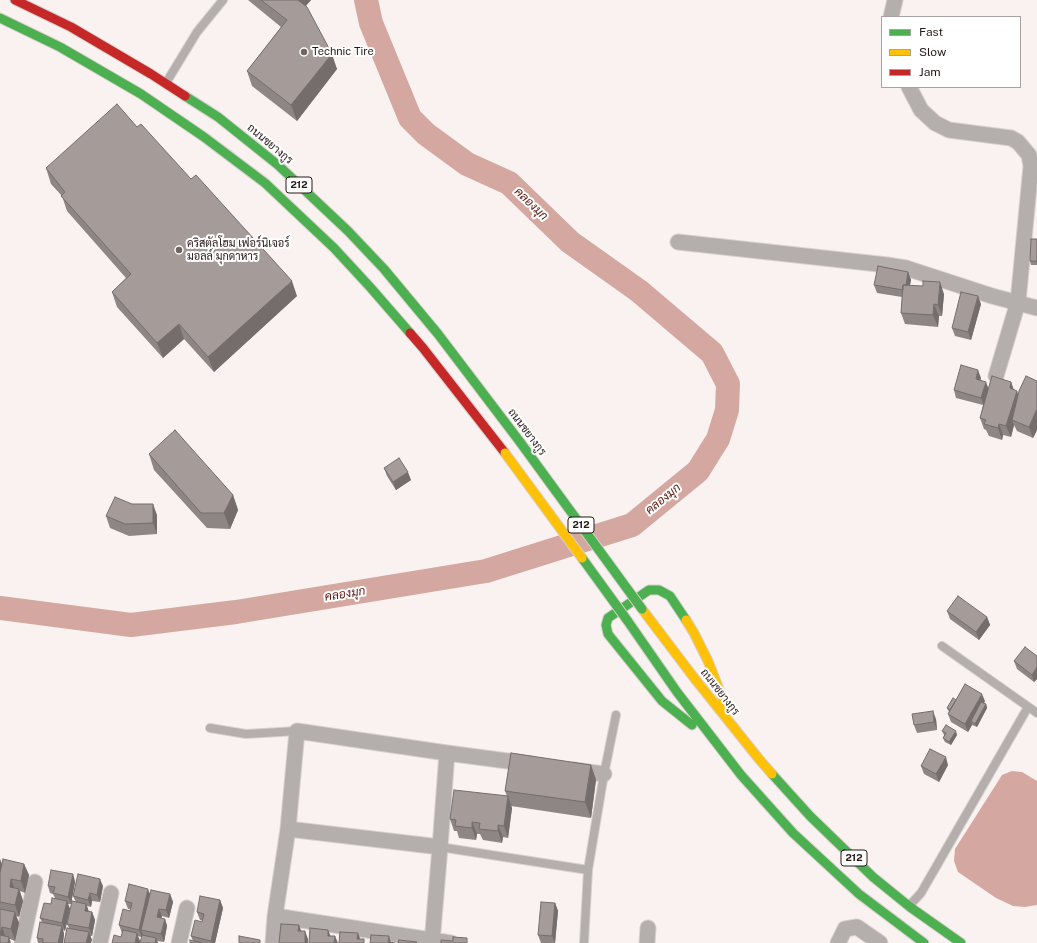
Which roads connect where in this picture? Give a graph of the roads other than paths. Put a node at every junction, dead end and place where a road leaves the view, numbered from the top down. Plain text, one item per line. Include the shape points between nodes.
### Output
1 (15, 0) edge
2 (223, 0) edge
3 (895, 0) edge
4 (891, 16) edge
5 (0, 18) edge
6 (166, 83) junction
7 (910, 88) edge
8 (678, 242) dead end
9 (1018, 302) junction
10 (1037, 308) edge
11 (996, 376) edge
12 (942, 646) dead end
13 (1028, 707) junction
14 (1037, 713) edge
15 (616, 715) dead end
16 (210, 728) dead end
17 (734, 729) junction
18 (297, 731) junction
19 (717, 744) junction
20 (446, 753) junction
21 (541, 766) edge
22 (557, 768) edge
23 (604, 774) junction
24 (288, 829) junction
25 (440, 848) junction
26 (588, 870) junction
27 (35, 882) dead end
28 (111, 893) dead end
29 (910, 906) junction
30 (187, 908) dead end
31 (275, 916) junction
32 (432, 942) edge
33 (22, 943) edge
34 (100, 943) edge
35 (179, 943) edge
36 (273, 943) edge
37 (451, 943) edge
38 (584, 943) edge
39 (838, 943) edge
40 (880, 943) edge
41 (924, 943) edge
42 (961, 943) edge

1 - 6 main road, ถนนชยางกูร / 212 via 71,27
2 - 6 lane via 197,32
3 - 4 street
5 - 19 main road, 212, bridge via 60,47 141,94 204,137 265,183 334,248 423,348 505,453
6 - 17 main road, ถนนชยางกูร / 212, bridge via 218,117 278,165 384,269 520,442 694,680
7 - 9 street via 921,110 935,123 949,130 1011,138 1029,155 1031,166
8 - 9 street via 906,268
9 - 10 street
9 - 11 street
12 - 13 lane
13 - 14 lane
13 - 29 lane via 921,893
15 - 23 lane
16 - 18 lane via 246,734
17 - 19 main road via 708,661 694,633 670,596 659,590 649,590 608,618 608,634 662,701
17 - 29 main road, ถนนชยางกูร / 212 via 810,816 873,877
18 - 20 street
18 - 24 street
19 - 41 main road, 212 via 793,833 859,894
20 - 21 street
20 - 25 street
22 - 23 street
23 - 26 lane
24 - 25 street
24 - 31 street
25 - 26 lane
25 - 32 street
26 - 38 lane
27 - 33 street
28 - 34 street
29 - 42 main road, ถนนชยางกูร / 212
30 - 35 street
31 - 32 street
31 - 36 street
32 - 37 street
39 - 40 street via 844,929 857,927

